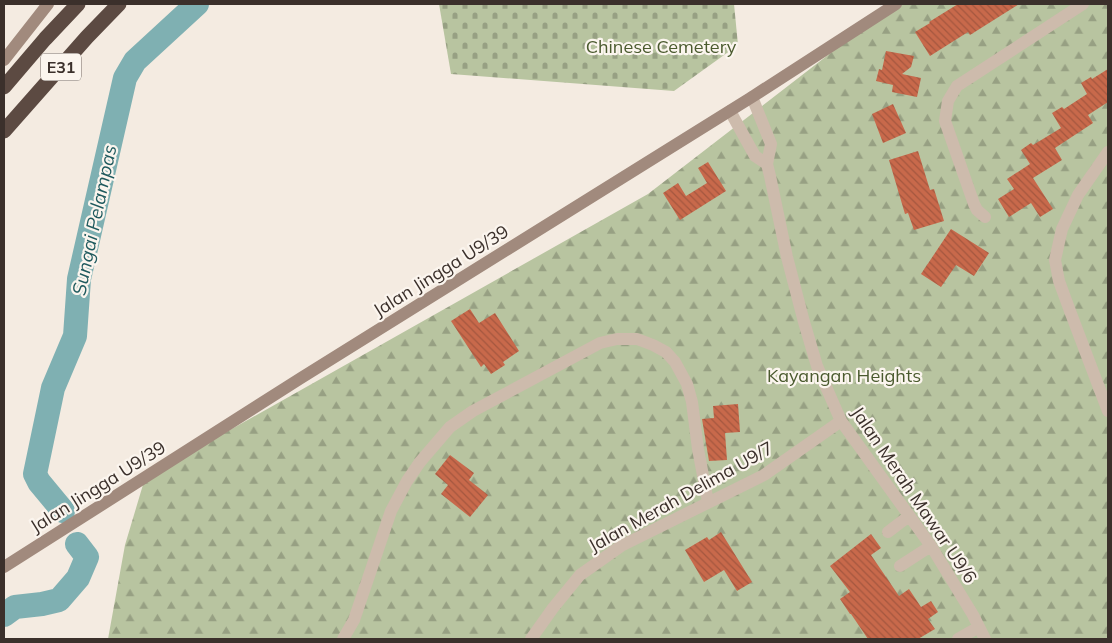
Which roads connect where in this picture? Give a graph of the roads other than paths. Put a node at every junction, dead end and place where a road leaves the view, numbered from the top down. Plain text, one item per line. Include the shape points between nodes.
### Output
1 (48, 4) edge
2 (79, 4) edge
3 (119, 4) edge
4 (896, 4) edge
5 (1084, 4) edge
6 (4, 60) edge
7 (4, 87) edge
8 (4, 96) edge
9 (752, 97) junction
10 (730, 111) junction
11 (4, 131) edge
12 (1108, 152) edge
13 (767, 164) junction
14 (985, 217) dead end
15 (1108, 411) edge
16 (841, 421) junction
17 (708, 502) junction
18 (909, 516) junction
19 (888, 532) dead end
20 (931, 546) junction
21 (900, 566) dead end
22 (4, 567) edge
23 (979, 627) junction
24 (343, 639) edge
25 (532, 639) edge
26 (958, 639) edge
27 (985, 639) edge

1 - 6 street
2 - 7 highway, E31
2 - 8 street via 72,17
3 - 11 highway, E31
4 - 9 street, Jalan Jingga U9/39
5 - 14 street via 957,86 948,101 945,121 974,204
9 - 10 street, Jalan Jingga U9/39
9 - 13 street, Jalan Merah Mawar U9/6 via 771,144
10 - 13 street via 755,156
10 - 22 street, Jalan Jingga U9/39
12 - 15 street via 1078,195 1062,229 1055,260 1064,296
13 - 16 street, Jalan Merah Mawar U9/6 via 804,322 817,366
16 - 17 street, Jalan Merah Delima U9/7 via 764,475
16 - 18 street, Jalan Merah Mawar U9/6
17 - 24 street via 692,402 675,362 666,352 637,339 600,343 473,411 450,427 420,462 391,511 354,620
17 - 25 street, Jalan Merah Delima U9/7 via 621,546 580,575
18 - 19 street
18 - 20 street, Jalan Merah Mawar U9/6
20 - 21 street
20 - 23 street, Jalan Merah Mawar U9/6
23 - 26 street
23 - 27 street, Jalan Merah Mawar U9/6

